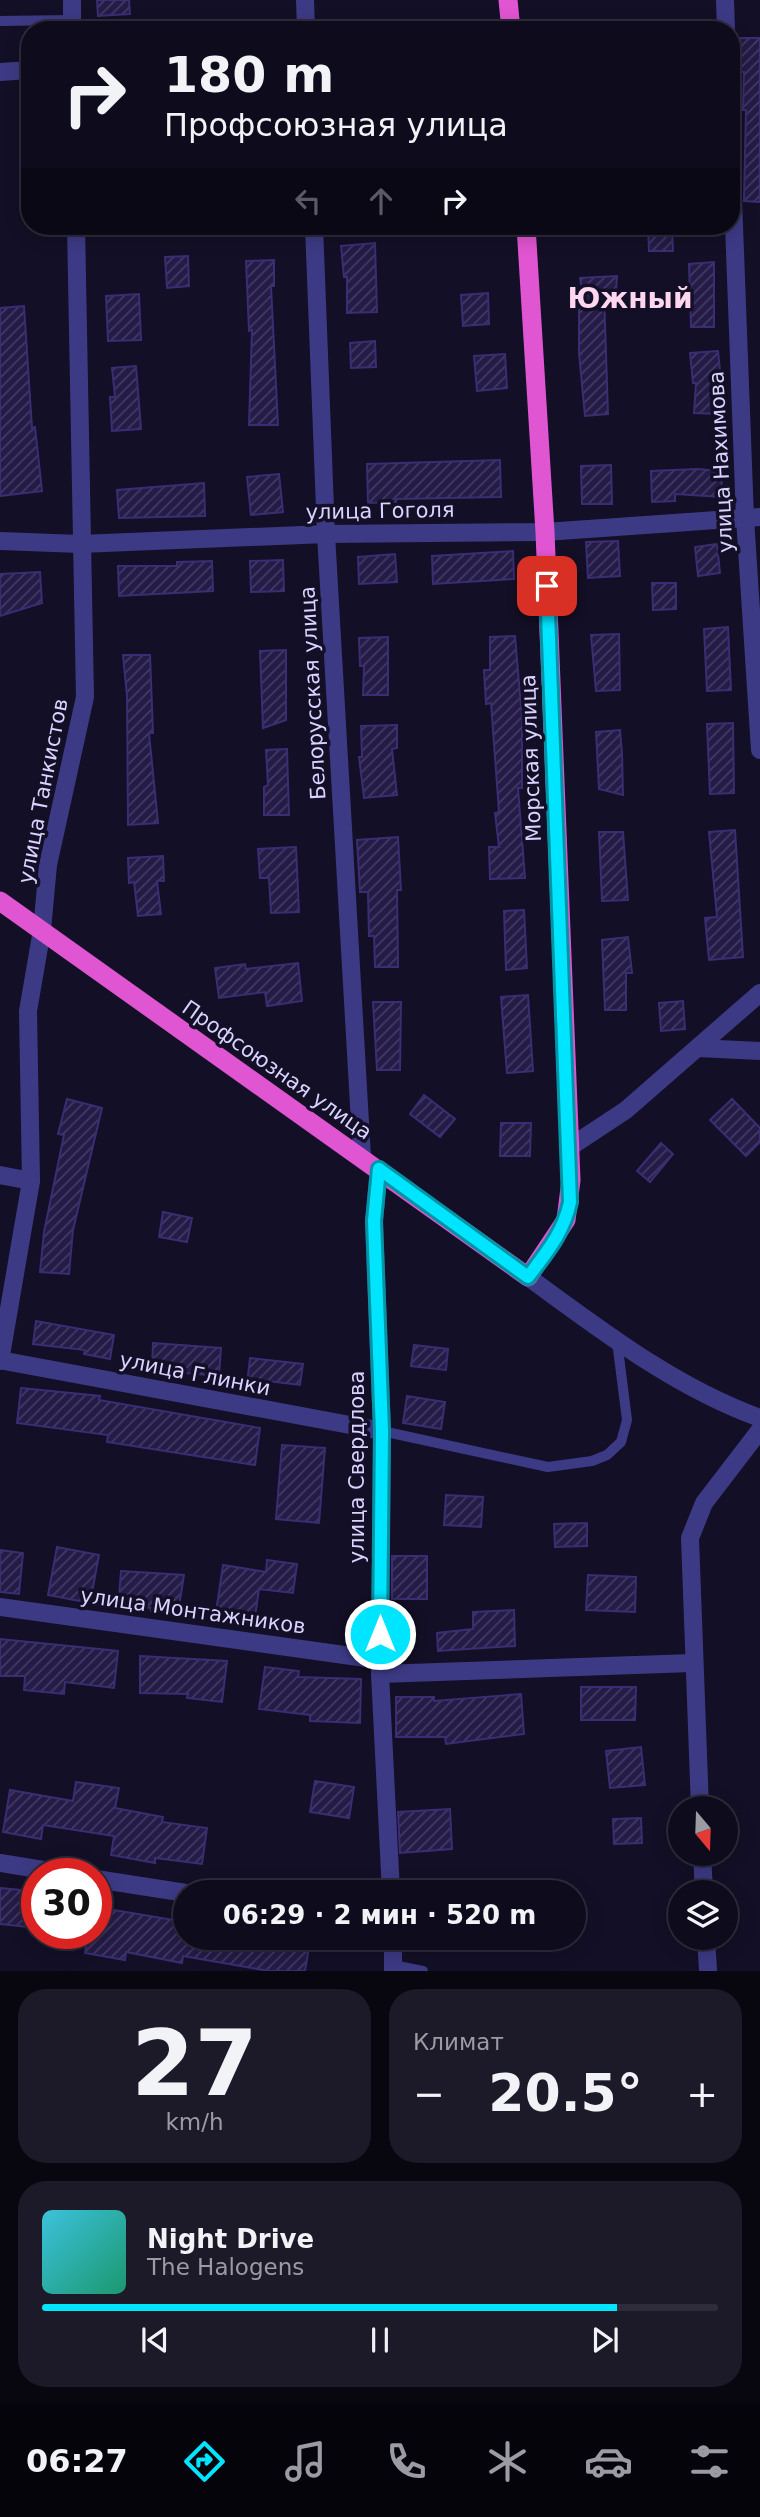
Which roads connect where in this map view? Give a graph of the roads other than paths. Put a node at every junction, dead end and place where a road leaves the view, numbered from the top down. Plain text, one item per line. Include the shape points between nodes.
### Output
1 (72, 0) edge
2 (305, 0) edge
3 (508, 0) edge
4 (725, 0) edge
5 (0, 21) edge
6 (72, 21) edge
7 (306, 21) edge
8 (510, 21) edge
9 (726, 21) edge
10 (21, 22) edge
11 (21, 71) edge
12 (0, 72) edge
13 (76, 235) edge
14 (314, 235) edge
15 (527, 235) edge
16 (736, 235) edge
17 (752, 517) edge
18 (545, 532) junction
19 (326, 534) junction
20 (0, 541) edge
21 (80, 544) junction
22 (760, 750) edge
23 (0, 901) edge
24 (42, 930) junction
25 (760, 993) edge
26 (698, 1048) junction
27 (760, 1051) edge
28 (570, 1147) junction
29 (370, 1163) junction
30 (0, 1175) edge
31 (31, 1181) junction
32 (528, 1277) junction
33 (617, 1340) junction
34 (0, 1361) edge
35 (760, 1418) edge
36 (760, 1430) edge
37 (382, 1431) junction
38 (0, 1607) edge
39 (692, 1663) junction
40 (380, 1667) junction
41 (699, 1796) edge
42 (0, 1863) edge
43 (21, 1866) edge
44 (390, 1880) edge
45 (112, 1881) edge
46 (173, 1891) edge
47 (393, 1950) edge
48 (707, 1950) edge
49 (393, 1968) edge
50 (423, 1971) edge
51 (708, 1971) edge

1 - 6 street
2 - 7 street
3 - 8 highway
4 - 9 street
5 - 10 lane
11 - 12 street
13 - 21 street, улица Танкистов
14 - 19 street, Белорусская улица
15 - 18 highway, Морская улица
16 - 17 street, улица Нахимова
17 - 18 street, улица Гоголя
17 - 22 street, улица Нахимова
18 - 19 street, улица Гоголя
18 - 28 highway, Морская улица
19 - 21 street, улица Гоголя
19 - 29 street, Белорусская улица
20 - 21 street, улица Гоголя
21 - 24 street, улица Танкистов via 85,697 48,864
23 - 24 highway, Профсоюзная улица
24 - 29 highway, Профсоюзная улица
24 - 31 street, улица Танкистов via 28,1011
25 - 26 street
26 - 27 street
26 - 28 street via 626,1110
28 - 32 highway, Морская улица via 566,1220
29 - 32 highway, Профсоюзная улица
29 - 37 street, улица Свердлова
30 - 31 street
31 - 34 street, улица Танкистов
32 - 33 street
33 - 35 street via 716,1402
33 - 37 lane via 626,1420 621,1441 607,1455 592,1461 548,1467
34 - 37 street, улица Глинки
36 - 39 street via 704,1503 690,1538
37 - 40 street, улица Свердлова
38 - 40 street, улица Монтажников
39 - 40 street, улица Монтажников
39 - 41 street
40 - 44 street, улица Свердлова
42 - 43 street
45 - 46 street
47 - 49 street
48 - 51 street
49 - 50 lane

